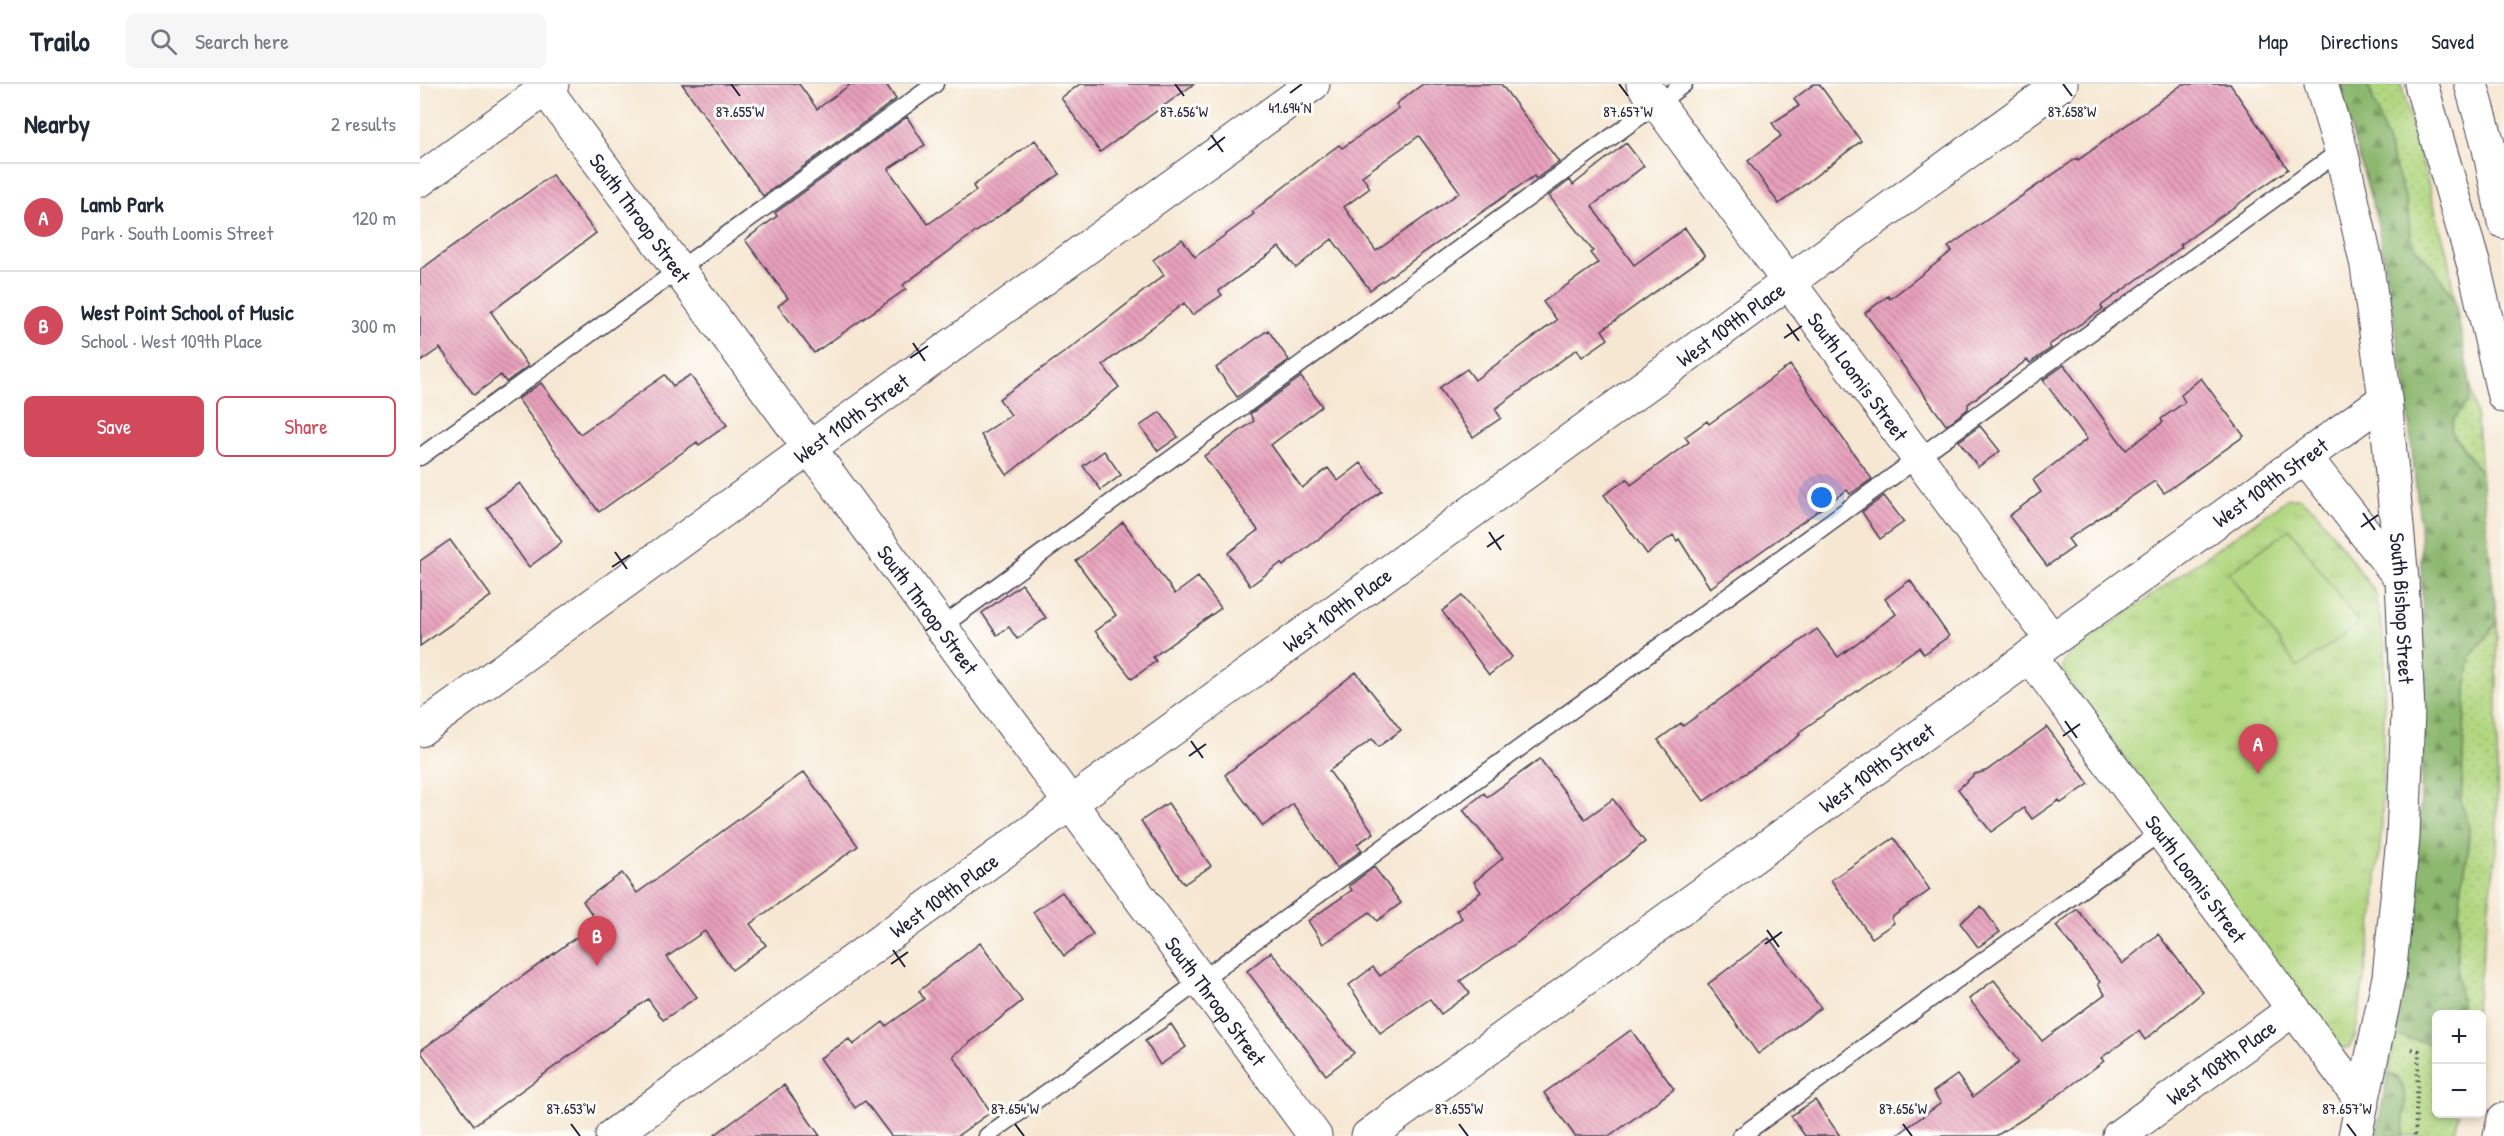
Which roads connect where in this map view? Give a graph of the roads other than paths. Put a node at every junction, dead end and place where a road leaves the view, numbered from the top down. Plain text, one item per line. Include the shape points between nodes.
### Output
1 (935, 84) edge
2 (1313, 84) edge
3 (1684, 84) edge
4 (2061, 84) edge
5 (2321, 84) edge
6 (2421, 84) edge
7 (2471, 84) edge
8 (547, 86) edge
9 (1651, 94) edge
10 (2341, 150) junction
11 (420, 180) edge
12 (2504, 222) edge
13 (678, 270) junction
14 (1789, 282) junction
15 (2504, 396) edge
16 (2385, 399) junction
17 (809, 448) junction
18 (2306, 457) junction
19 (420, 458) edge
20 (1918, 458) junction
21 (2402, 580) junction
22 (941, 627) junction
23 (2041, 648) junction
24 (420, 730) edge
25 (1071, 803) junction
26 (2161, 832) junction
27 (1201, 980) junction
28 (2294, 1009) junction
29 (2362, 1101) junction
30 (2504, 1119) edge
31 (612, 1136) edge
32 (987, 1136) edge
33 (1315, 1136) edge
34 (1368, 1136) edge
35 (1741, 1136) edge
36 (2119, 1136) edge
37 (2355, 1136) edge
38 (2500, 1136) edge

1 - 13 lane
2 - 17 main road, West 110th Street
3 - 9 lane
4 - 14 main road, West 109th Place
5 - 10 main road, South Bishop Street
6 - 15 main road via 2474,266
7 - 12 main road
8 - 11 main road
8 - 13 main road, South Throop Street
9 - 14 main road, South Loomis Street
9 - 22 lane
10 - 16 main road, South Bishop Street via 2367,266
10 - 20 lane
13 - 17 main road, South Throop Street
13 - 19 lane
14 - 20 main road, South Loomis Street
14 - 25 main road, West 109th Place
16 - 18 main road, West 109th Street
16 - 21 main road, South Bishop Street
17 - 22 main road, South Throop Street
17 - 24 main road, West 110th Street
18 - 21 main road
18 - 23 main road, West 109th Street
20 - 23 main road, South Loomis Street
20 - 27 lane
21 - 29 main road, South Bishop Street via 2408,711 2403,838 2389,977
22 - 25 main road, South Throop Street
23 - 26 main road, South Loomis Street
23 - 34 main road, West 109th Street
25 - 27 main road, South Throop Street
25 - 31 main road, West 109th Place
26 - 28 main road, South Loomis Street
26 - 35 lane
27 - 32 lane
27 - 33 main road, South Throop Street
28 - 29 main road, South Loomis Street
28 - 36 main road, West 108th Place
29 - 37 main road, South Bishop Street
30 - 38 main road

